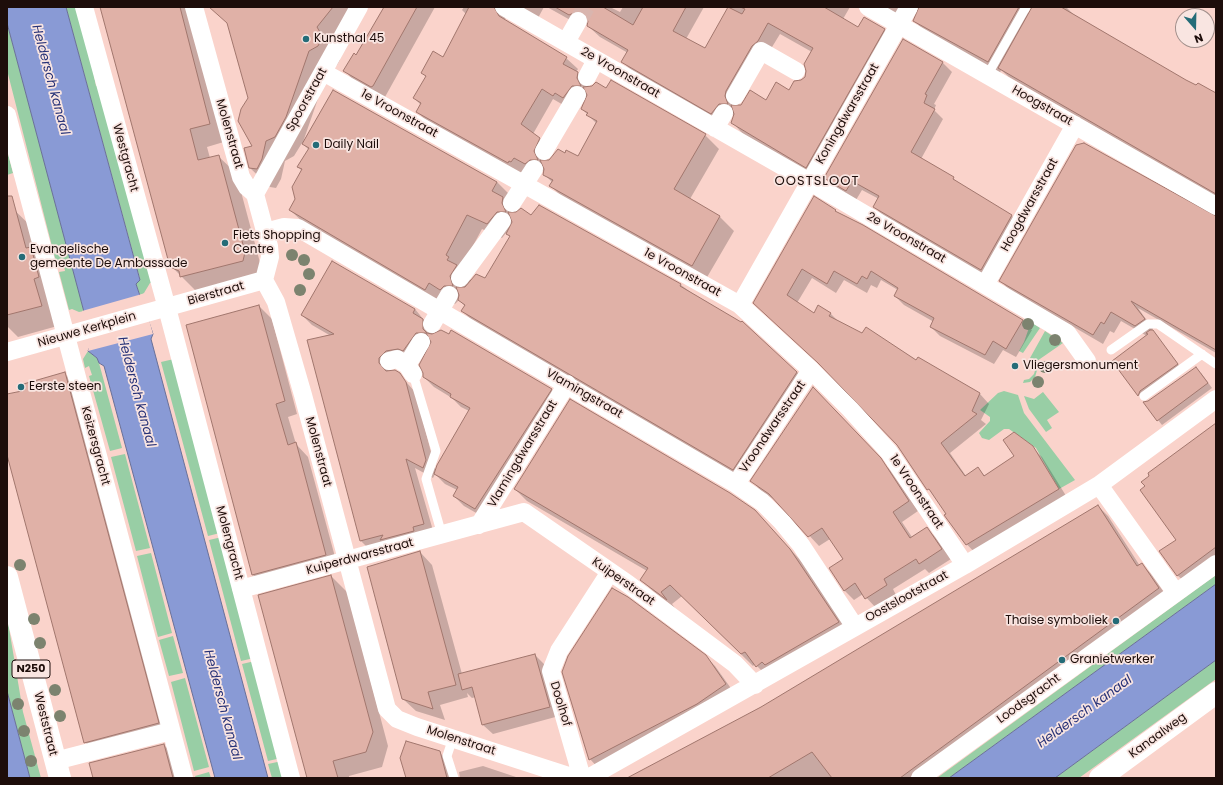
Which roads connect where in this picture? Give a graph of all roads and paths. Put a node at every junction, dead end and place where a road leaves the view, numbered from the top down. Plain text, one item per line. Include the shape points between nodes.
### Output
1 (84, 7) edge
2 (194, 7) edge
3 (359, 7) edge
4 (504, 7) edge
5 (868, 7) edge
6 (909, 7) edge
7 (1026, 7) edge
8 (578, 20) tunnel mouth
9 (899, 25) junction
10 (566, 42) junction
11 (596, 60) junction
12 (796, 71) dead end
13 (323, 72) junction
14 (991, 76) junction
15 (586, 77) dead end
16 (576, 95) dead end
17 (735, 96) dead end
18 (7, 115) edge
19 (1075, 125) junction
20 (544, 151) dead end
21 (534, 169) dead end
22 (810, 182) junction
23 (525, 185) junction
24 (255, 194) junction
25 (512, 203) dead end
26 (1216, 206) edge
27 (502, 221) dead end
28 (265, 232) junction
29 (460, 278) dead end
30 (264, 280) junction
31 (985, 285) junction
32 (449, 295) dead end
33 (740, 305) junction
34 (167, 308) junction
35 (436, 318) junction
36 (66, 336) junction
37 (421, 342) dead end
38 (1111, 350) dead end
39 (7, 352) edge
40 (1202, 354) junction
41 (389, 361) dead end
42 (1087, 361) dead end
43 (1216, 364) edge
44 (410, 369) junction
45 (811, 370) junction
46 (567, 384) junction
47 (1144, 396) dead end
48 (1216, 399) edge
49 (736, 484) junction
50 (1098, 485) junction
51 (479, 525) junction
52 (442, 535) junction
53 (346, 561) junction
54 (1216, 564) edge
55 (965, 565) junction
56 (610, 572) junction
57 (7, 577) edge
58 (240, 589) junction
59 (1176, 593) junction
60 (855, 627) junction
61 (755, 685) junction
62 (1216, 693) edge
63 (171, 731) junction
64 (453, 738) junction
65 (57, 770) edge
66 (184, 778) edge
67 (291, 778) edge
68 (454, 778) edge
69 (575, 778) edge
70 (582, 778) edge
71 (588, 778) edge
72 (920, 778) edge
73 (1100, 778) edge

1 - 34 street, Westgracht
2 - 24 street, Molenstraat via 233,126 241,177
3 - 13 street, Spoorstraat
4 - 10 street, 2e Vroonstraat
5 - 9 street, Hoogstraat
6 - 9 street, Koningdwarsstraat
7 - 14 lane
8 - 10 street, 2e Vroonstraat
9 - 14 street, Hoogstraat
9 - 22 street, Koningdwarsstraat
10 - 11 street, 2e Vroonstraat
11 - 15 street
11 - 22 street, 2e Vroonstraat via 720,121
12 - 17 street via 761,51
13 - 23 street, 1e Vroonstraat
13 - 24 street, Spoorstraat
14 - 19 street, Hoogstraat
16 - 20 street
18 - 36 street, Keizersgracht
19 - 26 street, Hoogstraat
19 - 31 street, Hoogdwarsstraat
21 - 23 street
22 - 31 street, 2e Vroonstraat
22 - 33 street, Koningdwarsstraat
23 - 25 street
23 - 33 street, 1e Vroonstraat
24 - 28 street, Molenstraat
27 - 29 street
28 - 30 street, Molenstraat via 270,257
28 - 35 street, Vlamingstraat via 284,227 298,228
30 - 34 street, Bierstraat
30 - 53 street, Molenstraat via 276,302
31 - 42 street, 2e Vroonstraat via 1067,333
32 - 35 street
33 - 45 street, 1e Vroonstraat
34 - 36 street, Nieuwe Kerkplein
34 - 58 street, Molengracht
35 - 46 street, Vlamingstraat
36 - 39 street, Nieuwe Kerkplein
36 - 63 street, Keizersgracht
37 - 44 street
38 - 40 lane via 1148,324 1158,324
40 - 43 lane
40 - 47 lane
41 - 44 street via 397,359
44 - 52 lane via 436,451 426,479
45 - 49 street, Vroondwarsstraat
45 - 55 street, 1e Vroonstraat via 889,452
46 - 49 street, Vlamingstraat
46 - 51 street, Vlamingdwarsstraat
48 - 50 street, Oostslootstraat
49 - 60 street, Vlamingstraat via 762,502 782,522 801,545
50 - 55 street, Oostslootstraat
50 - 59 street
51 - 52 street, Kuiperdwarsstraat
51 - 56 street, Kuiperstraat via 524,512
52 - 53 street, Kuiperdwarsstraat
53 - 58 street, Kuiperdwarsstraat
53 - 64 street, Molenstraat via 386,709 397,719
54 - 59 street, Loodsgracht
55 - 60 street, Oostslootstraat
56 - 61 street, Kuiperstraat via 735,664
56 - 70 street, Doolhof via 559,651 551,671
57 - 65 main road, Weststraat / N250
58 - 67 street, Molengracht
59 - 72 street, Loodsgracht
60 - 61 street, Oostslootstraat
61 - 71 street, Oostslootstraat
62 - 73 main road, Kanaalweg
63 - 65 street
63 - 66 street, Keizersgracht
64 - 68 lane via 448,756
64 - 69 street, Molenstraat

